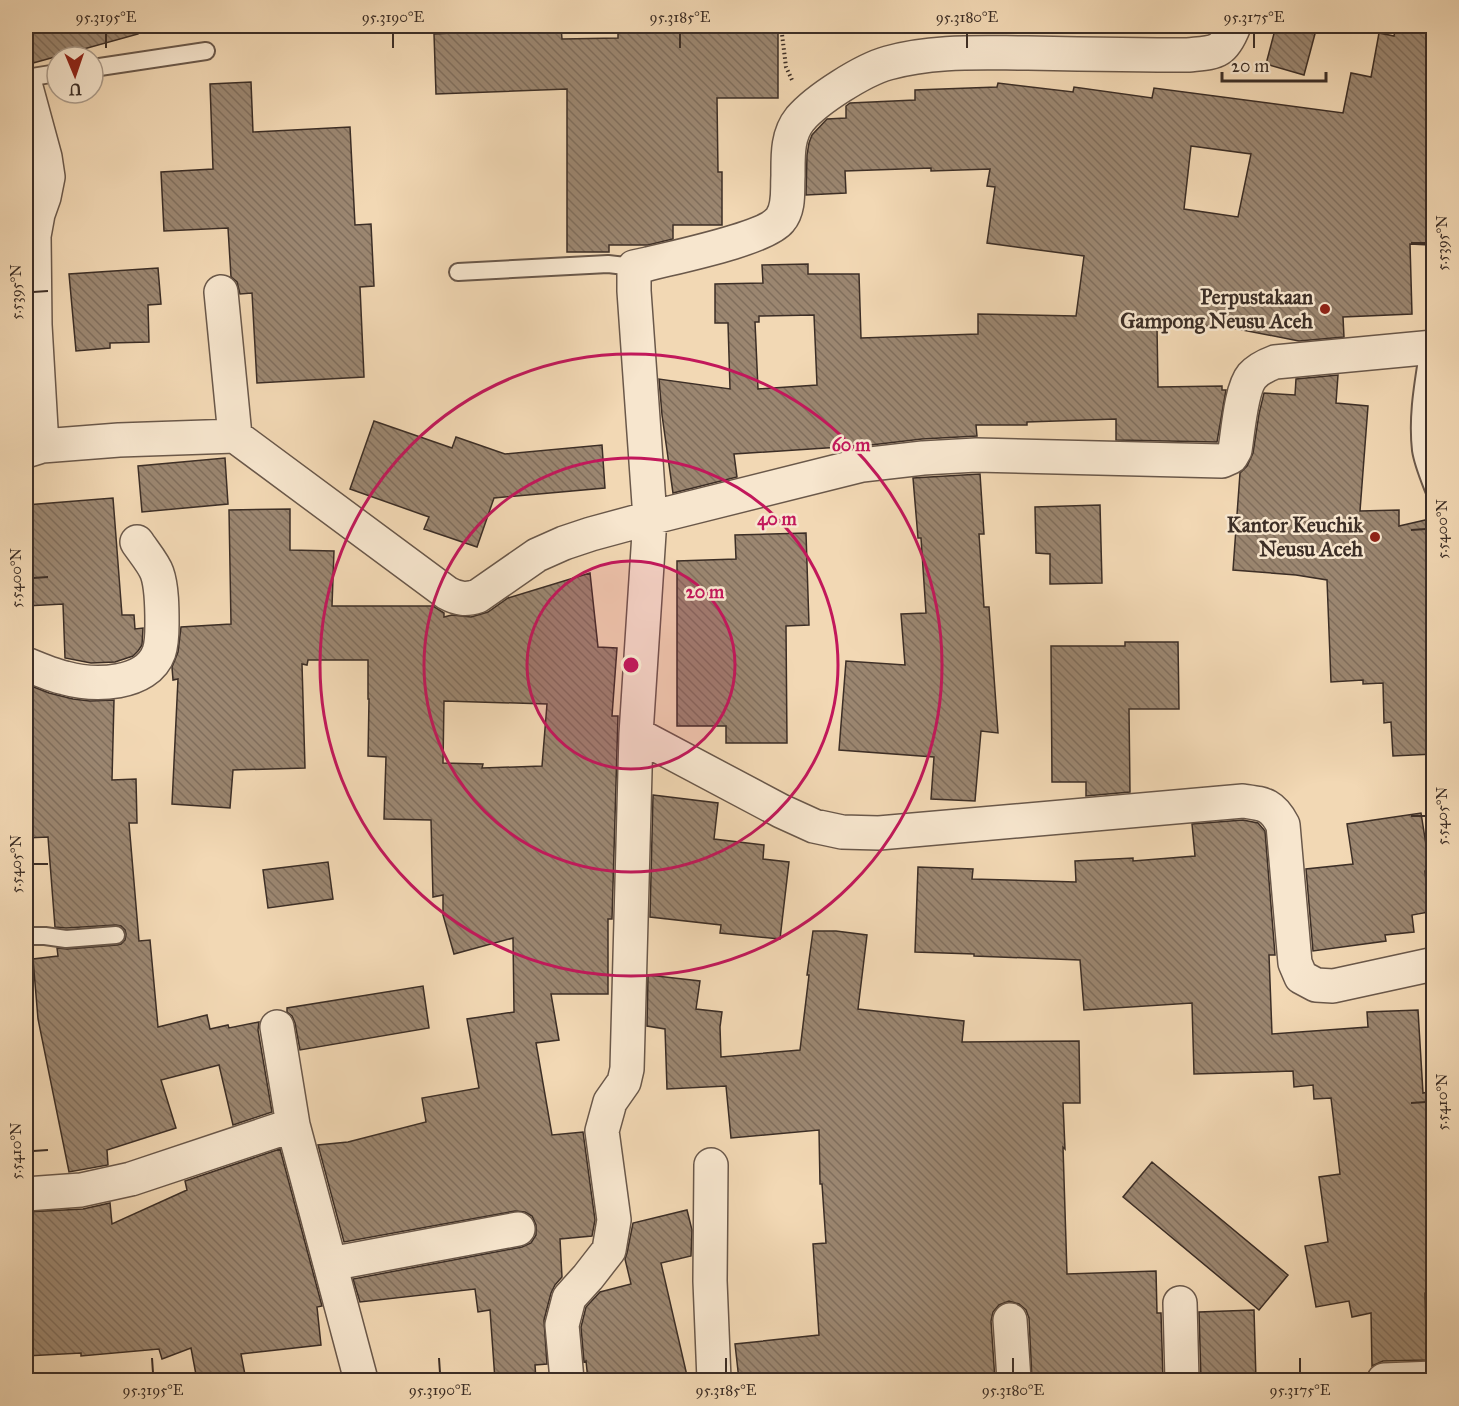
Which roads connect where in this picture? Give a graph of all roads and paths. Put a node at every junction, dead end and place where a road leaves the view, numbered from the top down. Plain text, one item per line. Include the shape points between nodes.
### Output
1 (781, 26) edge
2 (1234, 26) edge
3 (206, 51) dead end
4 (105, 66) edge
5 (45, 75) edge
6 (26, 78) edge
7 (26, 87) edge
8 (813, 107) junction
9 (634, 267) junction
10 (459, 272) dead end
11 (221, 292) dead end
12 (1431, 347) edge
13 (235, 436) junction
14 (34, 449) edge
15 (1434, 490) edge
16 (650, 518) junction
17 (137, 542) dead end
18 (26, 664) edge
19 (636, 735) junction
20 (116, 935) dead end
21 (26, 936) edge
22 (1434, 963) edge
23 (276, 1027) dead end
24 (293, 1125) junction
25 (711, 1165) dead end
26 (26, 1194) edge
27 (518, 1229) dead end
28 (330, 1264) junction
29 (1180, 1303) dead end
30 (1010, 1320) dead end
31 (1434, 1378) edge
32 (361, 1380) edge
33 (567, 1380) edge
34 (714, 1380) edge
35 (1014, 1380) edge
36 (1182, 1380) edge
37 (1384, 1380) edge

1 - 8 path via 786,67
2 - 8 street via 1221,49 1211,53 920,56 886,63 859,75
3 - 4 lane
5 - 6 lane
7 - 14 street via 48,177 34,236
8 - 9 street via 799,120 788,145 787,201 774,226 746,239
9 - 10 lane via 608,264
9 - 16 street
11 - 13 street
12 - 15 lane via 1420,419 1421,452
12 - 16 street via 1275,362 1261,368 1251,377 1245,391 1235,450 1222,461 976,455 923,458 862,465
13 - 14 street via 119,440
13 - 16 street via 456,598 478,596 537,555 564,543
16 - 19 street
17 - 18 street via 157,573 162,603 162,633 154,661 123,681 107,682 64,678
19 - 22 street via 813,826 842,831 879,832 1243,801 1266,804 1283,825 1295,963 1301,977 1316,985 1333,986
19 - 33 street via 627,1069 624,1082 610,1102 602,1131 614,1220 609,1250 569,1298 562,1325
20 - 21 lane via 66,939
23 - 24 street
24 - 26 street via 131,1179 81,1190
24 - 28 street
25 - 34 street
27 - 28 street
28 - 32 street
29 - 36 street
30 - 35 street
31 - 37 street

